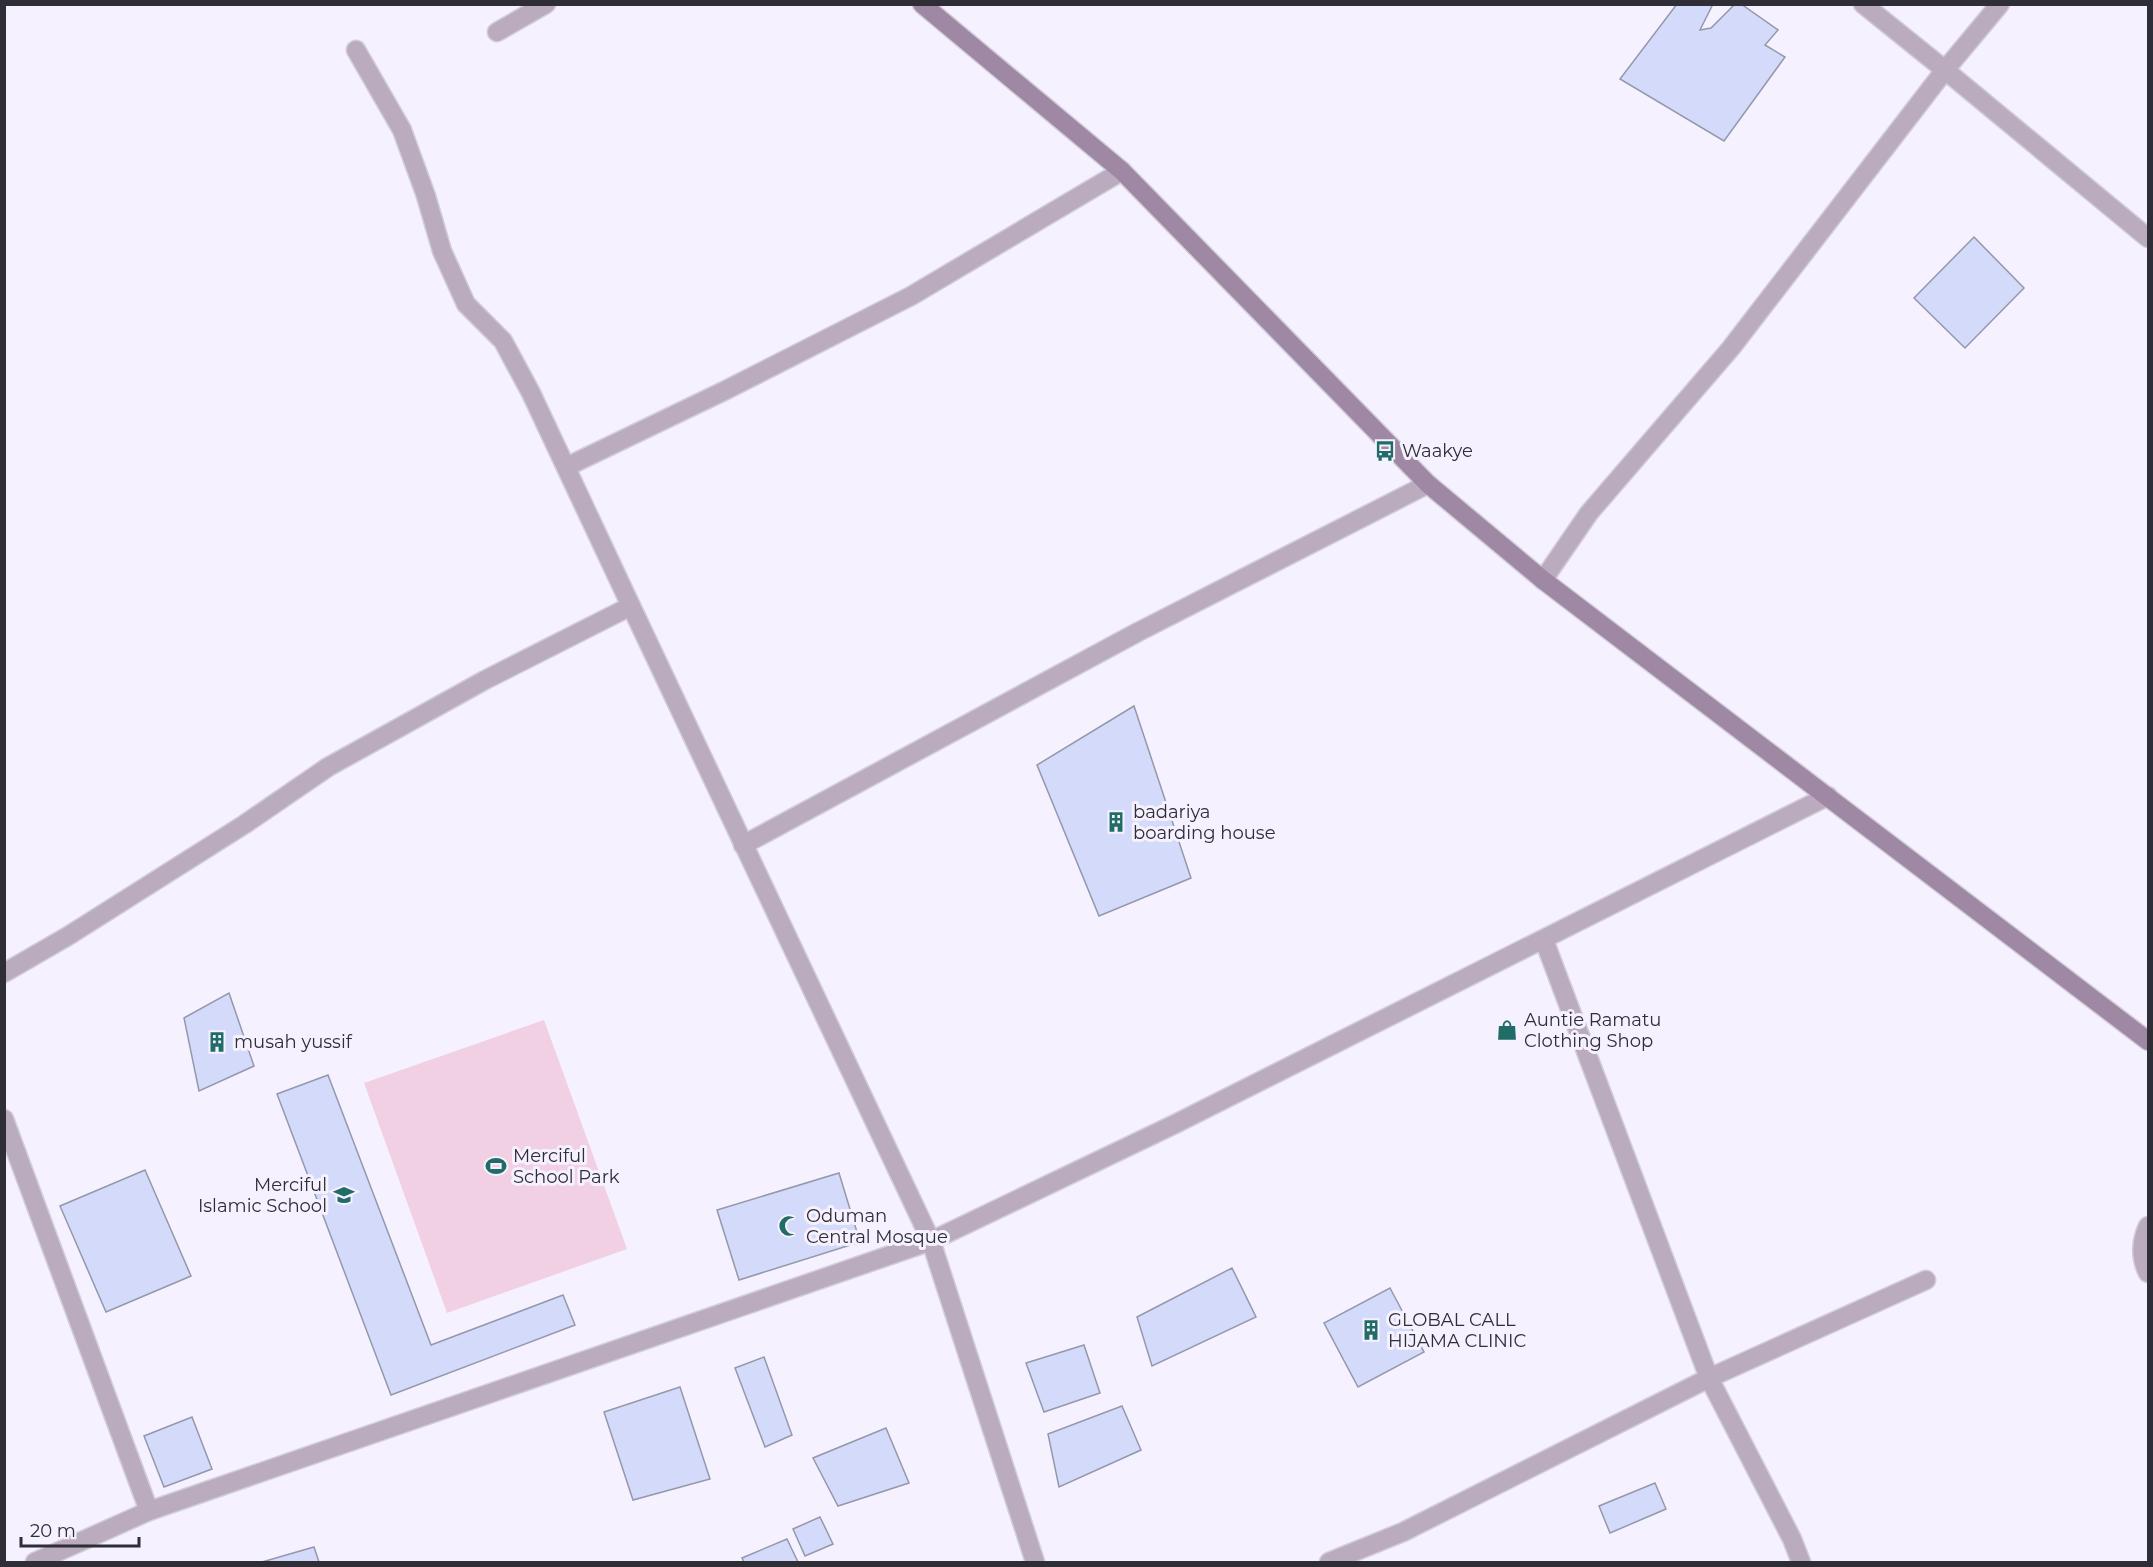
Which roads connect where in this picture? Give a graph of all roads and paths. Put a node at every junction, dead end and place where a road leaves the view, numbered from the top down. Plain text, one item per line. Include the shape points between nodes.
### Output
1 (546, 4) edge
2 (922, 4) edge
3 (1863, 4) edge
4 (2000, 4) edge
5 (497, 32) dead end
6 (356, 50) dead end
7 (1945, 70) junction
8 (1122, 171) junction
9 (2148, 238) edge
10 (566, 467) junction
11 (1428, 484) junction
12 (1543, 580) junction
13 (631, 606) junction
14 (1828, 796) junction
15 (742, 845) junction
16 (1544, 940) junction
17 (4, 973) edge
18 (2148, 1041) edge
19 (4, 1119) edge
20 (2148, 1226) edge
21 (931, 1241) junction
22 (2148, 1273) edge
23 (1926, 1280) dead end
24 (1709, 1378) junction
25 (149, 1511) junction
26 (34, 1563) edge
27 (1035, 1563) edge
28 (1329, 1563) edge
29 (1801, 1563) edge

1 - 5 street
2 - 8 street
3 - 7 street
4 - 7 street
6 - 10 street via 402,130 442,251 466,304 502,341
7 - 9 street
7 - 12 street via 1731,348 1589,513
8 - 10 street via 911,296
8 - 11 street
10 - 13 street
11 - 12 street
11 - 15 street via 1138,632
12 - 14 street
13 - 15 street
13 - 17 street via 485,680 328,767 245,824
14 - 16 street
14 - 18 street
15 - 21 street
16 - 21 street
16 - 24 street
19 - 25 street
20 - 22 street via 2143,1238
21 - 25 street
21 - 27 street
23 - 24 street
24 - 28 street via 1403,1533
24 - 29 street
25 - 26 street

